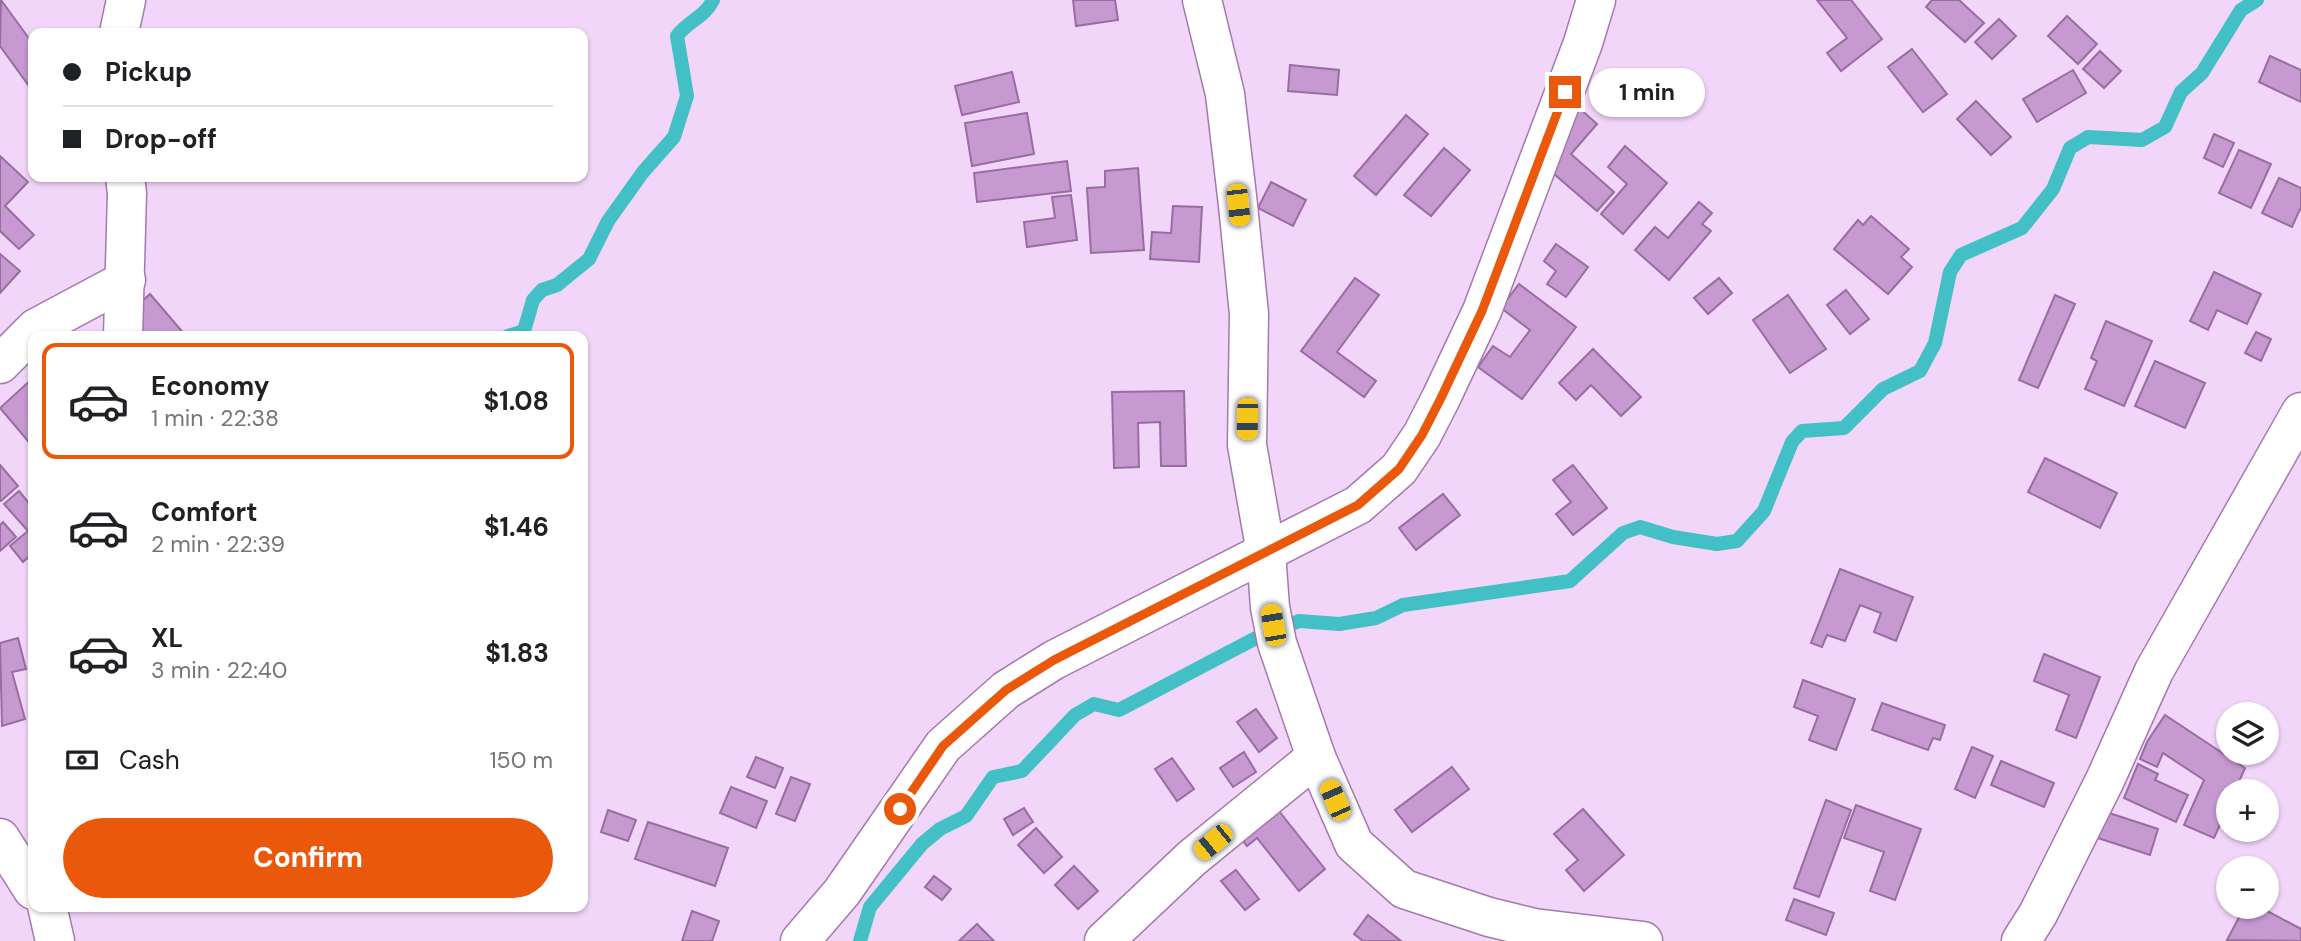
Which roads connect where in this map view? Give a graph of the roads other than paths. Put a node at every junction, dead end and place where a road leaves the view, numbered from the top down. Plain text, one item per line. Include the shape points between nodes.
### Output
1 (126, 0) edge
2 (1202, 0) edge
3 (1596, 0) edge
4 (120, 28) edge
5 (126, 182) edge
6 (126, 280) junction
7 (33, 331) edge
8 (123, 331) edge
9 (28, 336) edge
10 (0, 364) edge
11 (2301, 412) edge
12 (1266, 553) junction
13 (1316, 757) junction
14 (0, 838) edge
15 (28, 883) edge
16 (800, 941) edge
17 (1104, 941) edge
18 (1643, 941) edge
19 (2021, 941) edge

1 - 4 street
2 - 12 street via 1225,94 1249,314 1247,445
3 - 12 street via 1482,311 1422,435 1399,469 1358,505
5 - 6 street
6 - 7 street
6 - 8 street
9 - 10 street
11 - 19 street via 2154,671 2105,780
12 - 13 street via 1277,643
12 - 16 street via 1054,660 1006,690 943,746 842,892
13 - 17 street via 1192,859
13 - 18 street via 1354,844 1404,889 1534,928
14 - 15 street

